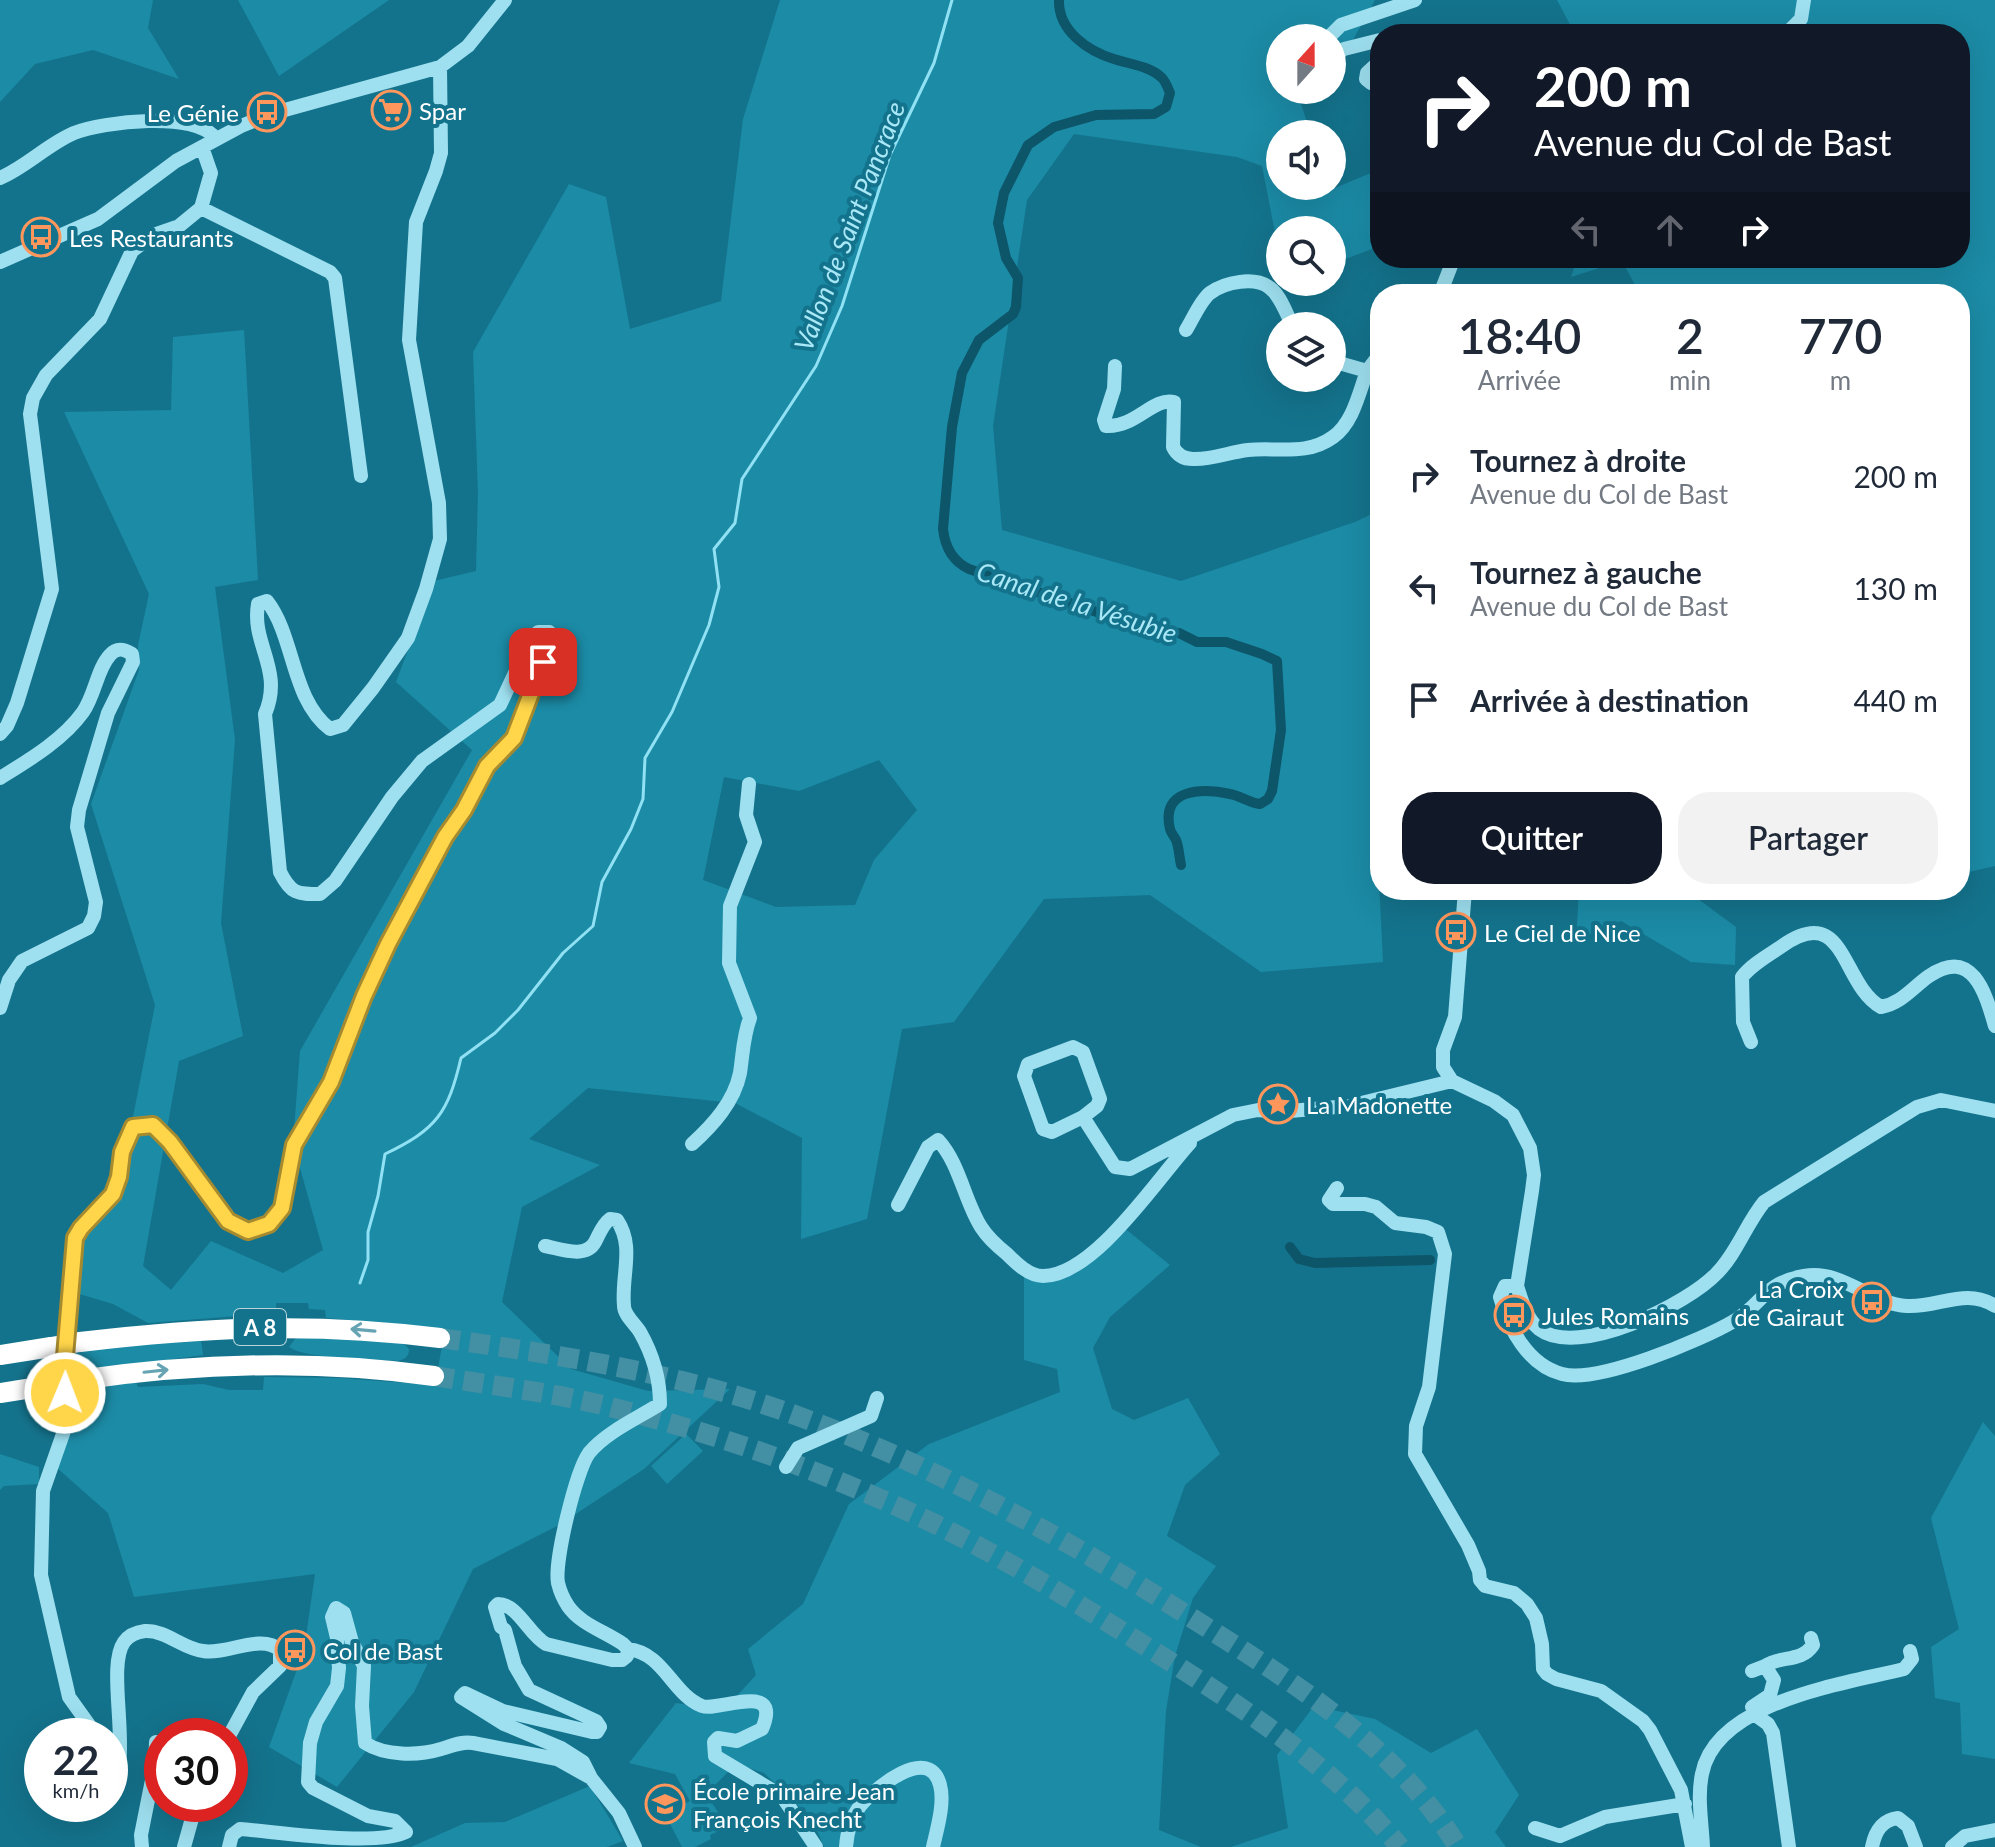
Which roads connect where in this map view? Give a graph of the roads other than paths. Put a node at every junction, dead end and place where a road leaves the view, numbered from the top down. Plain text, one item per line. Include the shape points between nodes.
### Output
1 (505, 0) edge
2 (1415, 0) edge
3 (1804, 0) edge
4 (1344, 24) edge
5 (1796, 24) edge
6 (1370, 42) edge
7 (1346, 48) edge
8 (440, 67) junction
9 (216, 139) junction
10 (202, 147) junction
11 (0, 178) edge
12 (201, 208) junction
13 (0, 262) edge
14 (1286, 312) edge
15 (1186, 330) dead end
16 (1346, 365) edge
17 (1115, 366) dead end
18 (1370, 367) edge
19 (1367, 371) junction
20 (361, 476) dead end
21 (0, 734) edge
22 (0, 778) edge
23 (749, 784) dead end
24 (1464, 900) edge
25 (0, 1008) edge
26 (1995, 1026) edge
27 (1751, 1042) dead end
28 (1452, 1081) junction
29 (1995, 1111) edge
30 (1083, 1117) junction
31 (1201, 1132) junction
32 (692, 1144) dead end
33 (1337, 1188) dead end
34 (898, 1205) dead end
35 (545, 1246) dead end
36 (1517, 1286) junction
37 (1995, 1306) edge
38 (440, 1338) tunnel mouth
39 (0, 1355) edge
40 (434, 1376) tunnel mouth
41 (0, 1393) edge
42 (877, 1398) dead end
43 (786, 1467) dead end
44 (1811, 1638) dead end
45 (628, 1649) junction
46 (1910, 1651) dead end
47 (1754, 1714) junction
48 (84, 1718) edge
49 (119, 1718) edge
50 (238, 1718) edge
51 (1723, 1737) junction
52 (591, 1778) junction
53 (1685, 1804) junction
54 (144, 1820) edge
55 (191, 1822) edge
56 (1535, 1828) dead end
57 (1995, 1830) edge
58 (142, 1847) edge
59 (184, 1847) edge
60 (229, 1847) edge
61 (635, 1847) edge
62 (816, 1847) edge
63 (846, 1847) edge
64 (933, 1847) edge
65 (1692, 1847) edge
66 (1703, 1847) edge
67 (1789, 1847) edge
68 (1872, 1847) edge
69 (1916, 1847) edge
70 (1952, 1847) edge

1 - 8 street via 468,46
2 - 4 street
3 - 5 street
6 - 7 street
8 - 9 street via 274,113
8 - 48 street via 441,153 416,222 409,340 439,503 440,539 408,638 343,725 330,729 318,719 275,612 267,601 258,604 255,620 271,673 265,714 280,872 286,884 298,894 320,894 335,881 422,761 500,705 538,632 549,632 552,642 514,738 487,766 388,944 331,1082 294,1145 282,1208 269,1224 248,1231 228,1221 153,1125 133,1127 113,1194 75,1238 64,1431 43,1491 41,1575 69,1697
9 - 10 street
9 - 11 street via 192,124 103,124 71,134
10 - 12 street via 211,173
10 - 13 street via 98,219
12 - 20 street via 335,278
12 - 21 street via 132,251 100,319 46,375 33,398 30,414 52,589 17,703
14 - 15 street via 1268,286 1249,281 1208,294
16 - 19 street
17 - 19 street via 1106,426 1133,421 1161,402 1174,402 1173,447 1183,458 1195,460 1318,445 1343,429
18 - 19 street
22 - 25 street via 83,712 108,656 125,649 132,654 79,810 77,827 96,902 94,916 88,928 22,961 13,970
23 - 32 street via 746,815 755,842 730,906 729,963 750,1018 729,1098 718,1121
24 - 28 street via 1455,1017 1442,1059
26 - 27 street via 1983,986 1968,972 1938,971 1903,998 1881,1007 1846,965 1834,941 1802,932 1742,977 1743,1022
28 - 31 street via 1349,1106 1233,1115
28 - 36 street via 1504,1107 1530,1148 1534,1175
29 - 36 street via 1941,1100 1917,1107 1764,1202 1731,1257 1702,1286 1610,1332 1574,1339 1540,1330
30 - 30 street via 1052,1132 1043,1129 1024,1076 1028,1064 1073,1047 1083,1052 1100,1099
30 - 31 street via 1115,1167 1130,1169
31 - 34 street via 1108,1240 1074,1266 1052,1274 1029,1272 993,1242 938,1140 928,1147
33 - 53 street via 1330,1195 1333,1204 1365,1204 1395,1223 1438,1232 1445,1254 1415,1454 1468,1545 1480,1580 1527,1604 1538,1625 1547,1674 1601,1691 1643,1721
35 - 45 street via 586,1251 604,1224 617,1220 628,1244 623,1309 639,1330 660,1383 660,1404 587,1455 565,1523 558,1572 558,1584 574,1615
36 - 37 street via 1505,1286 1500,1297 1522,1345 1540,1364 1570,1375 1656,1356 1738,1319 1776,1285 1807,1275 1838,1279 1895,1305 1968,1297
38 -> 39 highway, A 8, bridge via 295,1326 194,1330
41 -> 40 highway, A 8, bridge via 176,1369 250,1365 339,1366
42 - 43 street via 871,1416 798,1448
44 - 51 street via 1813,1645 1800,1657 1758,1669 1774,1680 1770,1695 1730,1721
45 - 52 street via 622,1660 612,1660 546,1644 512,1609 498,1604 501,1627 529,1690 600,1727 592,1732 503,1711 461,1694 504,1724 574,1755
45 - 62 street via 641,1650 654,1660 702,1706 757,1701 766,1720 762,1729 737,1741 718,1738 715,1756 782,1796
46 - 47 street via 1910,1664 1904,1669 1790,1697
47 - 51 street
47 - 67 street via 1773,1733
49 - 50 street via 122,1644 152,1632 208,1652 270,1644 280,1650 282,1662
51 - 66 street via 1702,1772
52 - 60 street via 557,1759 473,1743 428,1753 375,1750 365,1743 364,1666 344,1613 334,1608 337,1686 316,1722 308,1782 357,1811 395,1821 406,1832 346,1838 240,1829
52 - 61 street via 619,1813
53 - 56 street via 1605,1817 1560,1836
53 - 65 street
54 - 58 street
55 - 59 street
57 - 70 street via 1965,1836
63 - 64 street via 860,1807 901,1772 917,1767 937,1776 941,1788
68 - 69 street via 1885,1821 1898,1818 1908,1826

